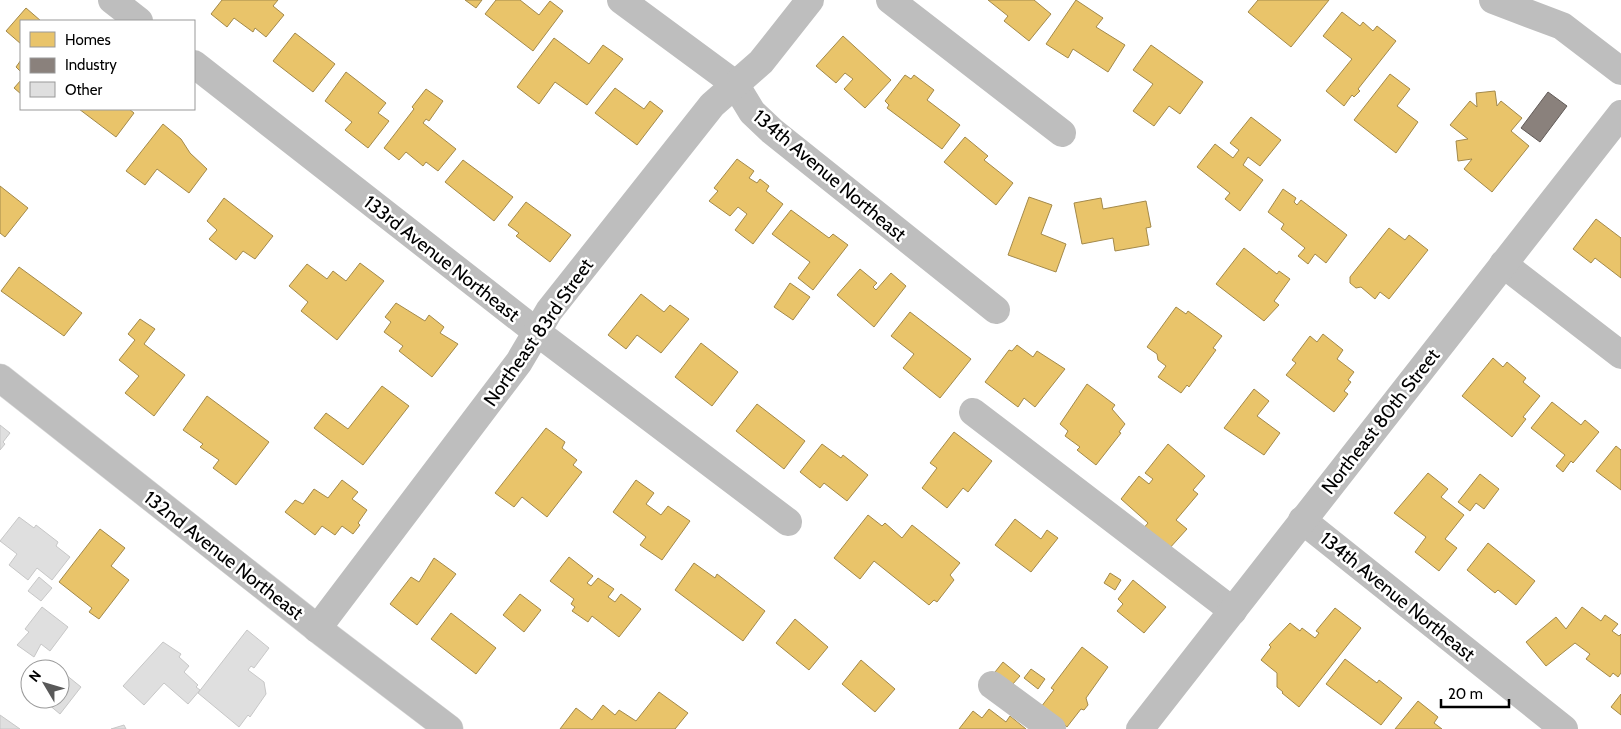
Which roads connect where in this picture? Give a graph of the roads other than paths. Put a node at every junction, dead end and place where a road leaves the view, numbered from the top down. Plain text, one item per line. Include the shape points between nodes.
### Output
1 (112, 0) edge
2 (621, 0) edge
3 (810, 0) edge
4 (890, 0) edge
5 (1493, 0) edge
6 (138, 20) edge
7 (195, 65) edge
8 (1621, 71) edge
9 (735, 84) junction
10 (1621, 114) edge
11 (1062, 133) dead end
12 (1503, 264) junction
13 (996, 310) dead end
14 (538, 333) junction
15 (1621, 355) edge
16 (0, 378) edge
17 (974, 412) dead end
18 (1302, 520) junction
19 (788, 522) dead end
20 (1233, 611) junction
21 (317, 628) junction
22 (992, 685) dead end
23 (449, 729) edge
24 (1052, 729) edge
25 (1140, 729) edge
26 (1564, 729) edge

1 - 6 street
2 - 9 street, 134th Avenue Northeast
3 - 9 street, Northeast 83rd Street via 761,62
4 - 11 street
5 - 8 street via 1562,26
7 - 14 street, 133rd Avenue Northeast
9 - 13 street, 134th Avenue Northeast via 752,112 772,132
9 - 14 street, Northeast 83rd Street via 712,106 555,303
10 - 12 street, Northeast 80th Street
12 - 15 street
12 - 18 street, Northeast 80th Street
14 - 19 street, 133rd Avenue Northeast
14 - 21 street, Northeast 83rd Street
16 - 21 street, 132nd Avenue Northeast
17 - 20 street
18 - 20 street, Northeast 80th Street
18 - 26 street, 134th Avenue Northeast
20 - 25 street, Northeast 80th Street
21 - 23 street, 132nd Avenue Northeast
22 - 24 street

